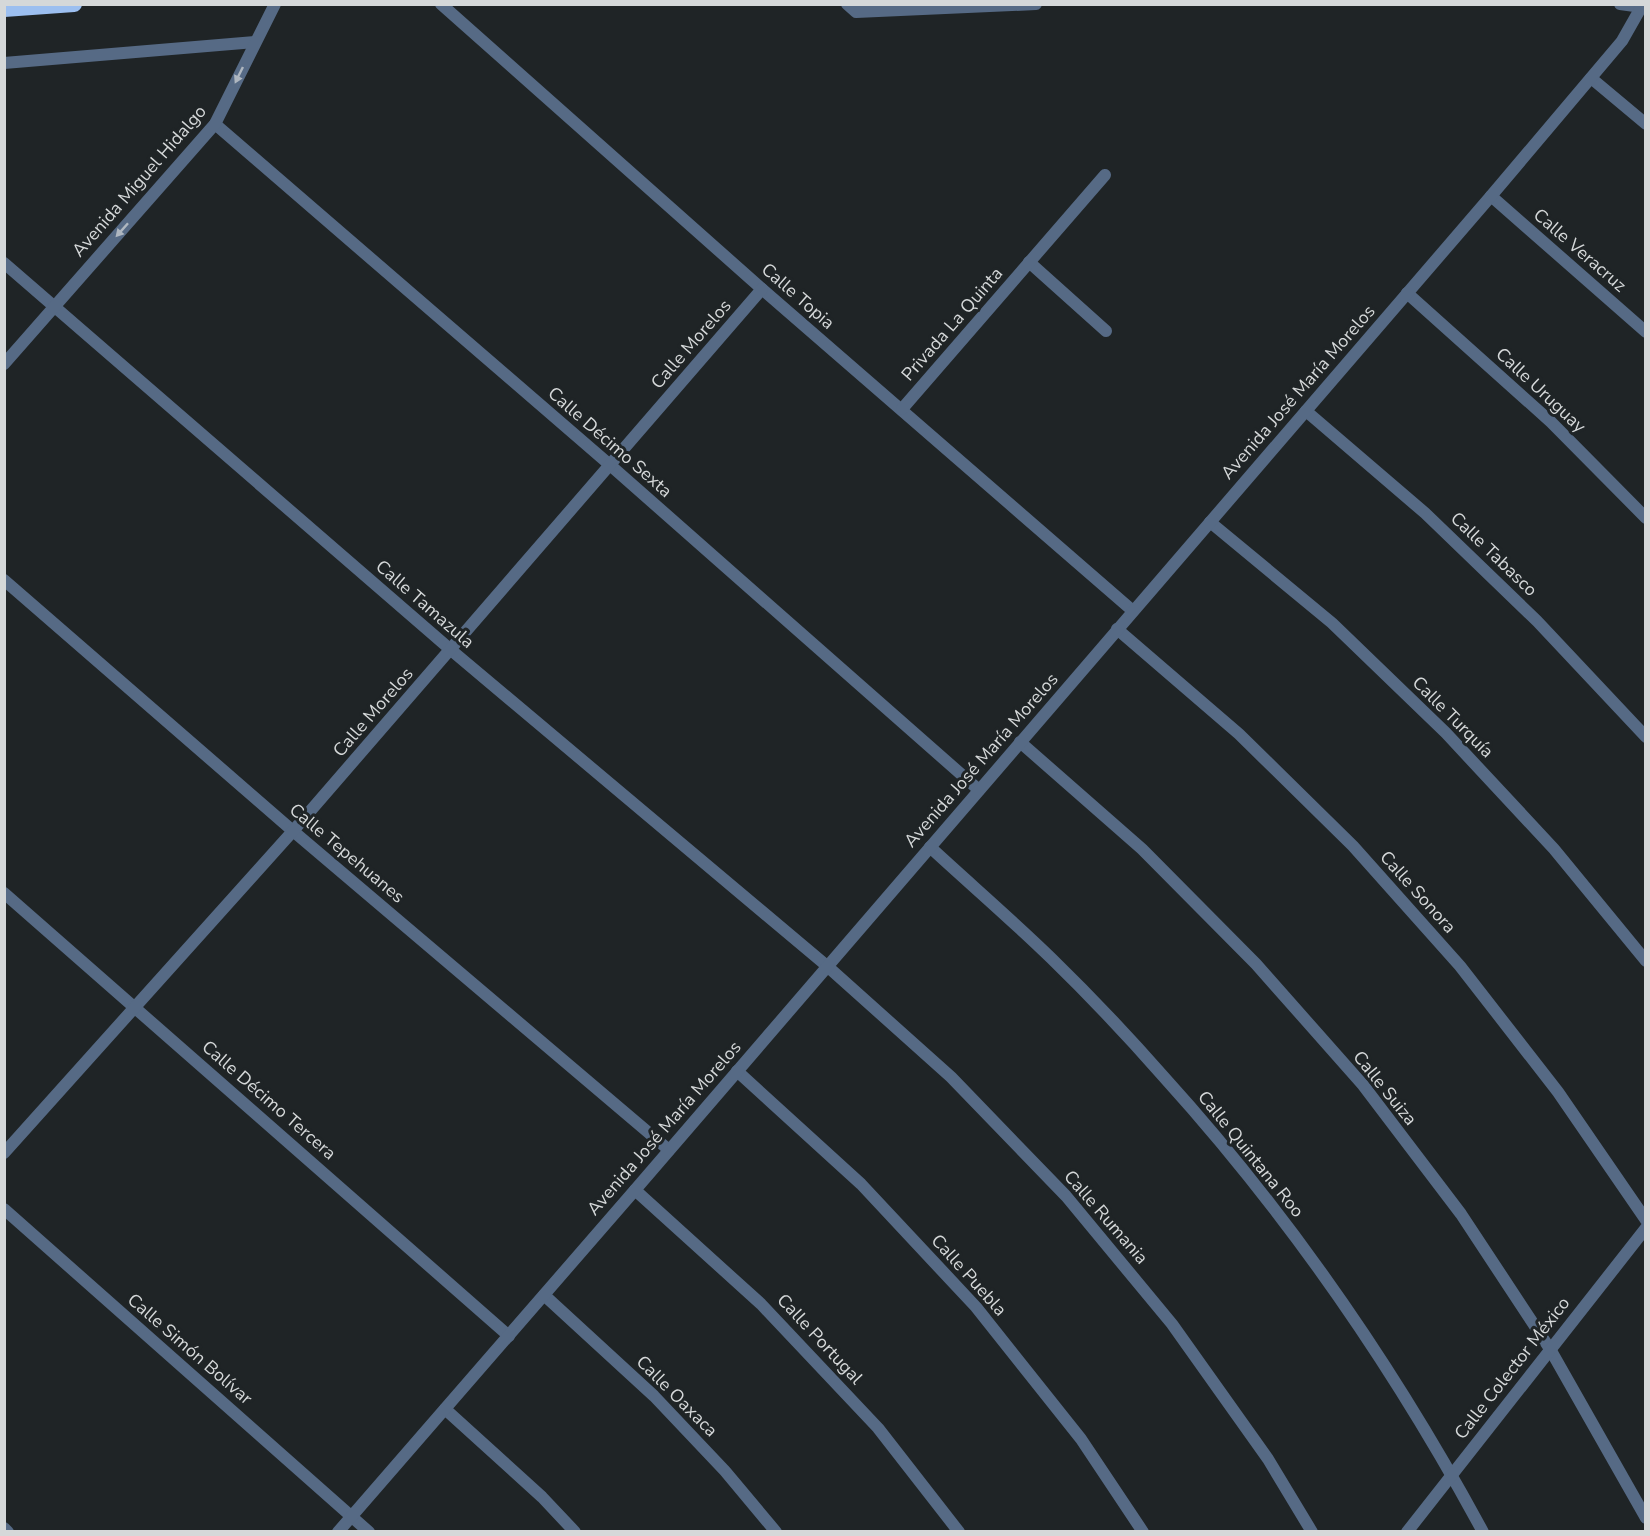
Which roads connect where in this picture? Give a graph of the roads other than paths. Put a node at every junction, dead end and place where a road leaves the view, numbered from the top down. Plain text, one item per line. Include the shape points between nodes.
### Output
1 (74, 4) edge
2 (275, 4) edge
3 (441, 4) edge
4 (847, 4) edge
5 (1036, 4) edge
6 (1620, 4) edge
7 (1642, 6) edge
8 (4, 9) edge
9 (255, 42) junction
10 (4, 63) edge
11 (1591, 78) junction
12 (215, 124) junction
13 (1646, 124) edge
14 (1105, 175) dead end
15 (1491, 196) junction
16 (1029, 262) junction
17 (4, 263) edge
18 (762, 289) junction
19 (1407, 293) junction
20 (54, 306) junction
21 (1106, 331) dead end
22 (1646, 332) edge
23 (4, 364) edge
24 (902, 409) junction
25 (1306, 411) junction
26 (610, 465) junction
27 (1646, 518) edge
28 (1210, 522) junction
29 (4, 579) edge
30 (1133, 611) junction
31 (1117, 629) junction
32 (451, 650) junction
33 (1646, 736) edge
34 (1020, 742) junction
35 (979, 790) junction
36 (293, 831) junction
37 (930, 847) junction
38 (4, 893) edge
39 (1646, 961) edge
40 (827, 966) junction
41 (135, 1006) junction
42 (737, 1071) junction
43 (669, 1150) junction
44 (4, 1153) edge
45 (635, 1190) junction
46 (4, 1209) edge
47 (1646, 1220) edge
48 (1646, 1228) edge
49 (544, 1295) junction
50 (509, 1336) junction
51 (1550, 1349) junction
52 (445, 1409) junction
53 (1451, 1473) junction
54 (351, 1516) junction
55 (1646, 1518) edge
56 (4, 1528) edge
57 (8, 1532) edge
58 (338, 1532) edge
59 (369, 1532) edge
60 (575, 1532) edge
61 (776, 1532) edge
62 (959, 1532) edge
63 (1143, 1532) edge
64 (1312, 1532) edge
65 (1407, 1532) edge
66 (1483, 1532) edge

1 - 8 highway
2 - 9 street, Avenida Miguel Hidalgo
3 - 18 street, Calle Topia
4 - 5 street via 856,12
6 - 7 street
7 - 11 street, Avenida José María Morelos via 1622,41
9 - 10 street
9 -> 12 street, Avenida Miguel Hidalgo
11 - 13 street
11 - 15 street, Avenida José María Morelos
12 -> 20 street, Avenida Miguel Hidalgo
12 - 26 street, Calle Décimo Sexta
14 - 16 street, Privada La Quinta
15 - 19 street, Avenida José María Morelos
15 - 22 street, Calle Veracruz
16 - 21 street, Privada La Quinta
16 - 24 street, Privada La Quinta
17 - 20 street, Calle Tamazula
18 - 24 street, Calle Topia
18 - 26 street, Calle Morelos
19 - 25 street, Avenida José María Morelos
19 - 27 street, Calle Uruguay via 1551,422
20 - 23 street, Avenida Miguel Hidalgo
20 - 32 street, Calle Tamazula
24 - 30 street, Calle Topia
25 - 28 street, Avenida José María Morelos
25 - 33 street, Calle Tabasco via 1425,513 1537,621
26 - 32 street, Calle Morelos
26 - 35 street, Calle Décimo Sexta
28 - 30 street, Avenida José María Morelos
28 - 39 street, Calle Turquía via 1332,623 1446,733 1554,849
29 - 36 street, Calle Tepehuanes
30 - 31 street, Avenida José María Morelos
31 - 34 street, Avenida José María Morelos
31 - 47 street, Calle Sonora via 1239,734 1353,846 1460,966 1558,1092
32 - 36 street, Calle Morelos
32 - 40 street, Calle Tamazula
34 - 35 street, Avenida José María Morelos
34 - 51 street, Calle Suiza via 1150,857 1256,964 1363,1085 1461,1214
35 - 37 street, Avenida José María Morelos
36 - 41 street, Calle Morelos
36 - 43 street, Calle Tepehuanes
37 - 40 street, Avenida José María Morelos
37 - 53 street, Calle Quintana Roo via 1051,958 1164,1076 1269,1201 1365,1334
38 - 41 street, Calle Décimo Tercera
40 - 42 street, Avenida José María Morelos
40 - 64 street, Calle Rumania via 951,1077 1066,1196 1172,1324 1268,1459
41 - 44 street, Calle Morelos
41 - 50 street, Calle Décimo Tercera
42 - 43 street, Avenida José María Morelos
42 - 63 street, Calle Puebla via 861,1184 976,1307 1081,1439
43 - 45 street, Avenida José María Morelos
45 - 49 street, Avenida José María Morelos
45 - 62 street, Calle Portugal via 761,1304 878,1428
46 - 54 street, Calle Simón Bolívar
48 - 51 street, Calle Colector México
49 - 50 street, Avenida José María Morelos
49 - 61 street, Calle Oaxaca via 654,1396
50 - 52 street, Avenida José María Morelos
51 - 53 street, Calle Colector México
51 - 55 street, Calle Suiza
52 - 54 street, Avenida José María Morelos
52 - 60 street
53 - 65 street, Calle Colector México
53 - 66 street, Calle Quintana Roo
54 - 58 street, Avenida José María Morelos
54 - 59 street, Calle Simón Bolívar
56 - 57 street

